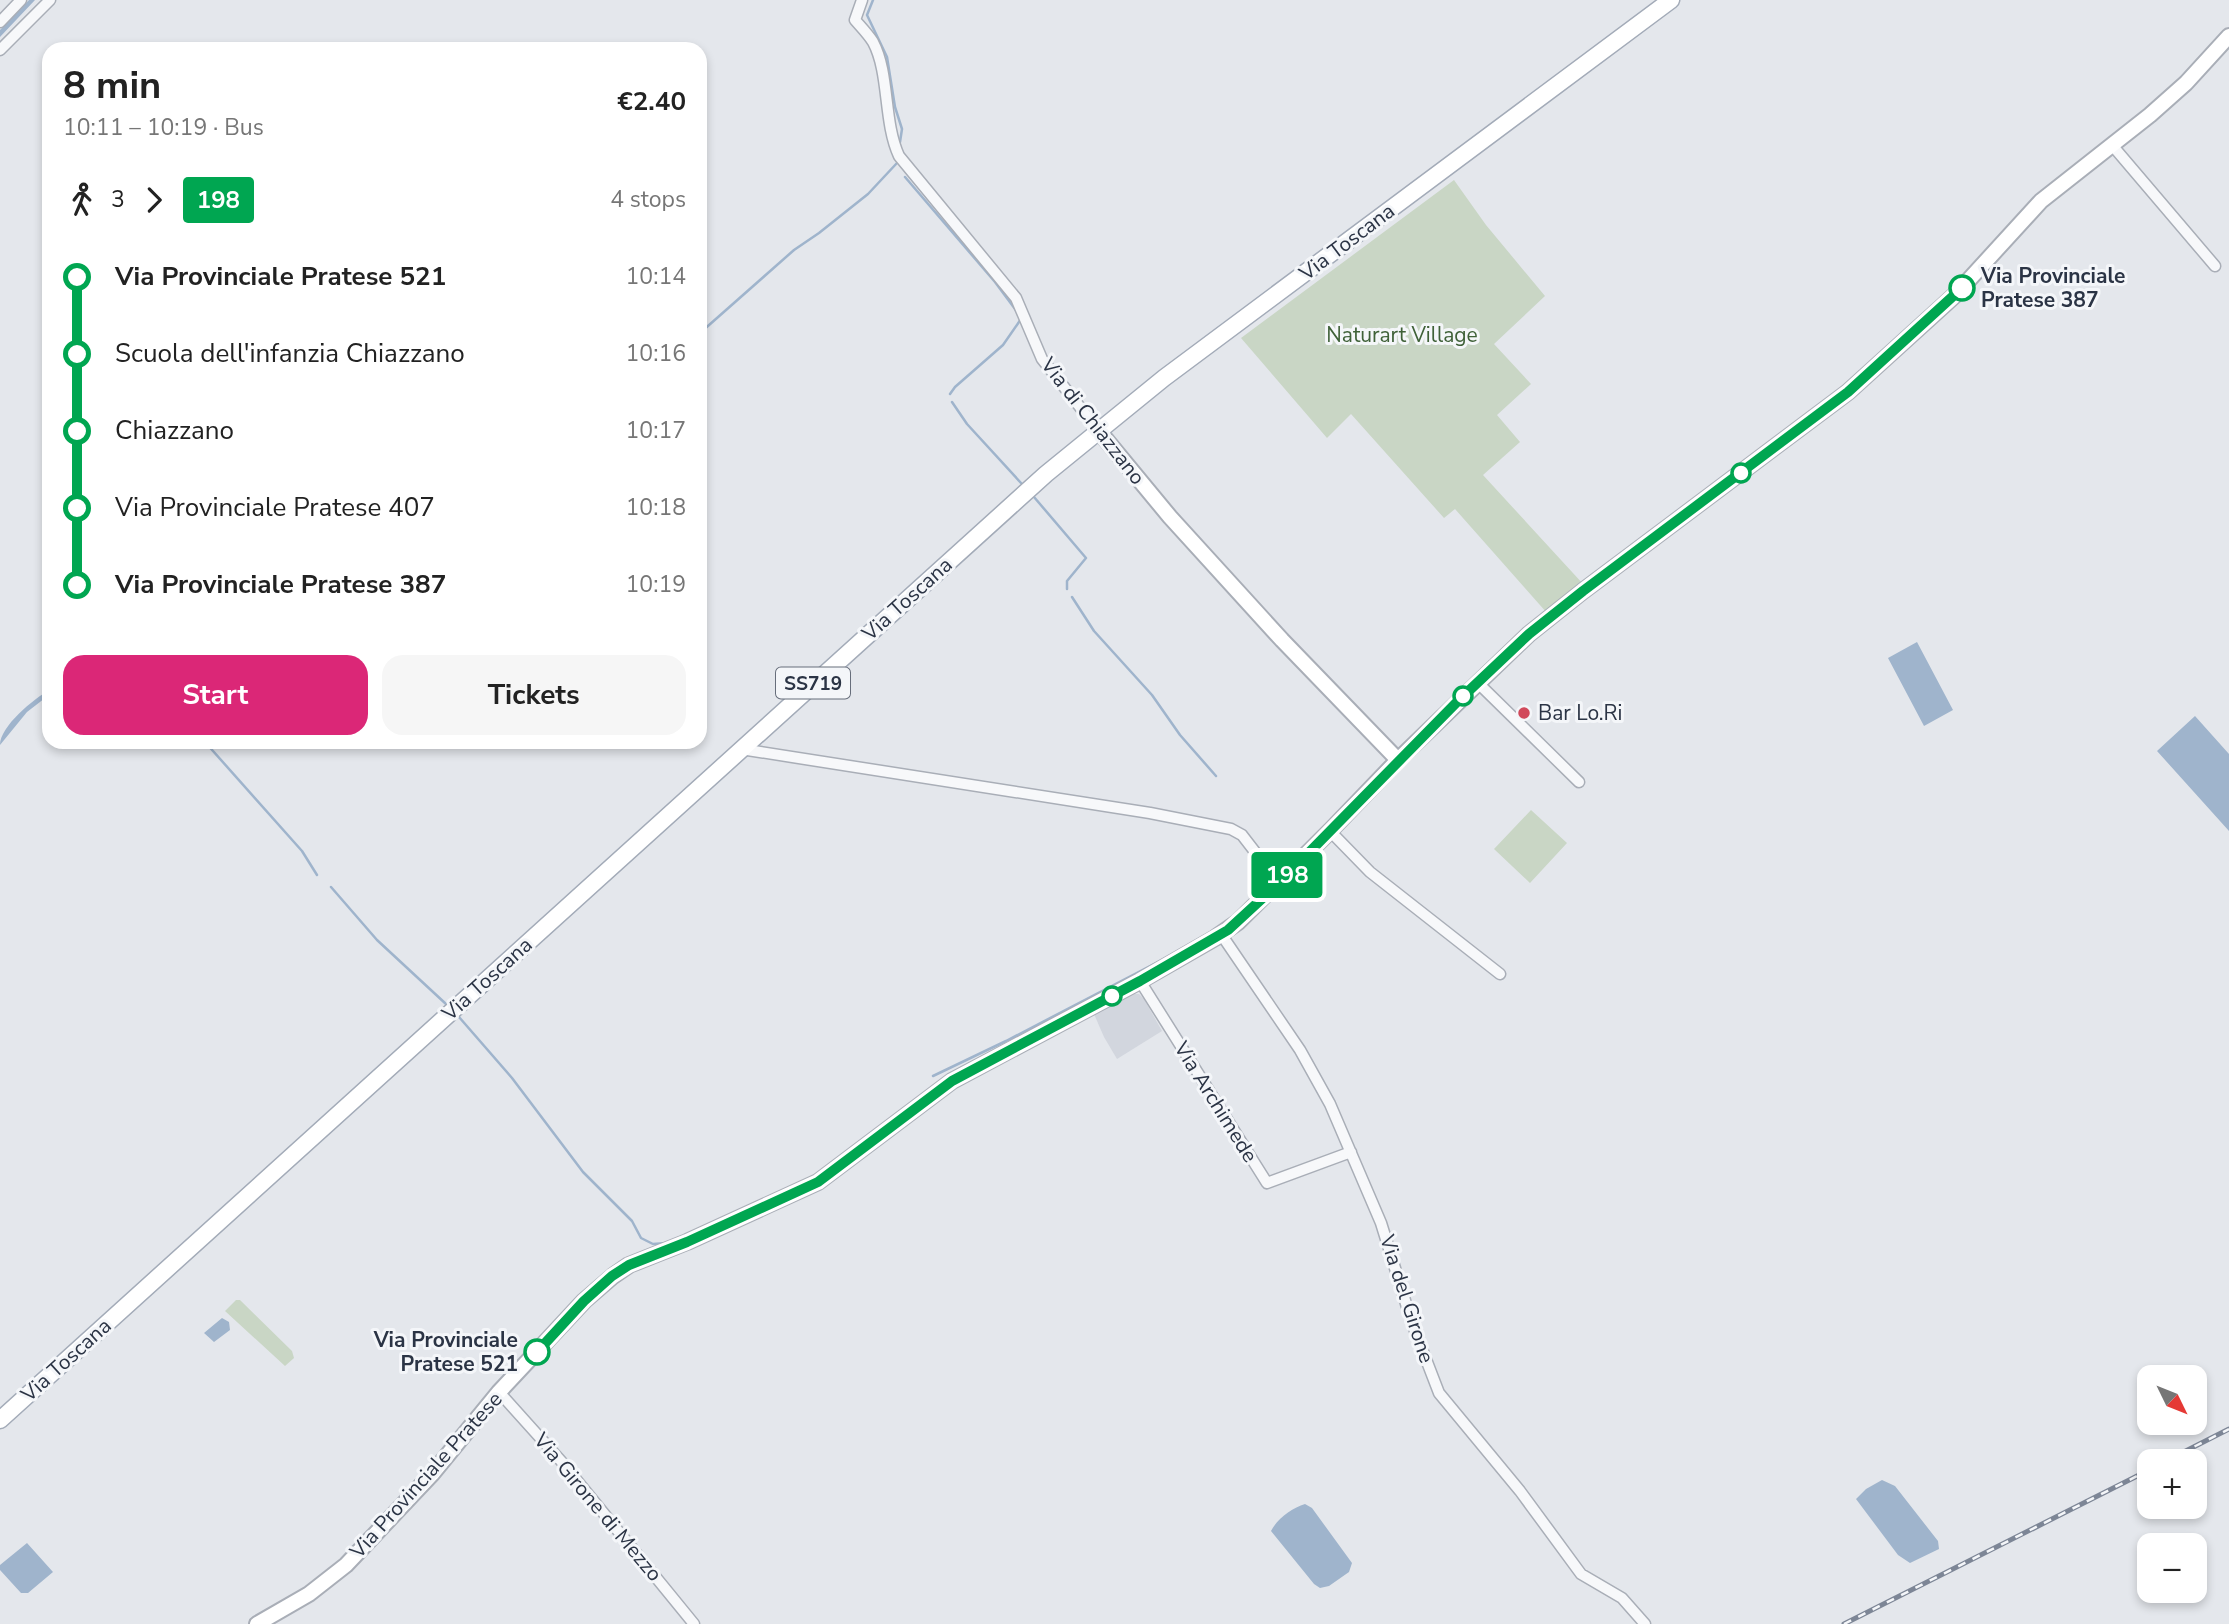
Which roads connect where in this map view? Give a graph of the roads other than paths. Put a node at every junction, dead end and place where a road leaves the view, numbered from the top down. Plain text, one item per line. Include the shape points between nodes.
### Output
1 (21, 0) edge
2 (50, 0) edge
3 (862, 0) edge
4 (1671, 0) edge
5 (0, 22) edge
6 (2229, 36) edge
7 (0, 50) edge
8 (2112, 145) junction
9 (2215, 266) dead end
10 (1098, 430) junction
11 (1476, 682) junction
12 (741, 749) junction
13 (1398, 760) junction
14 (1579, 782) dead end
15 (1330, 831) junction
16 (1279, 883) junction
17 (1221, 934) junction
18 (1500, 974) dead end
19 (1140, 981) junction
20 (1352, 1152) junction
21 (499, 1392) junction
22 (0, 1420) edge
23 (257, 1624) edge
24 (694, 1624) edge
25 (1645, 1624) edge

1 - 5 street
2 - 7 street
3 - 10 street, Via di Chiazzano via 855,19 873,41 899,156 1016,298 1042,359
4 - 10 main road, Via Toscana / SS719
6 - 8 street, Via Provinciale Pratese via 2186,83
8 - 9 street
8 - 11 street, Via Provinciale Pratese via 2041,201 1955,295 1848,392 1583,591
10 - 12 main road, Via Toscana / SS719
10 - 13 street, Via di Chiazzano via 1170,517
11 - 13 street, Via Provinciale Pratese
11 - 14 street
12 - 16 street via 1235,830
12 - 22 main road, Via Toscana / SS719
13 - 15 street, Via Provinciale Pratese
15 - 16 street, Via Provinciale Pratese
15 - 18 street via 1370,872
16 - 17 street, Via Provinciale Pratese
17 - 19 street, Via Provinciale Pratese
17 - 20 street, Via del Girone via 1315,1074
19 - 20 street, Via Archimede via 1267,1183
19 - 21 street, Via Provinciale Pratese via 952,1081 818,1182 629,1265 584,1301
20 - 25 street, Via del Girone via 1439,1393 1581,1574 1622,1598
21 - 23 street, Via Provinciale Pratese via 432,1474 346,1565 309,1594
21 - 24 street, Via Girone di Mezzo

